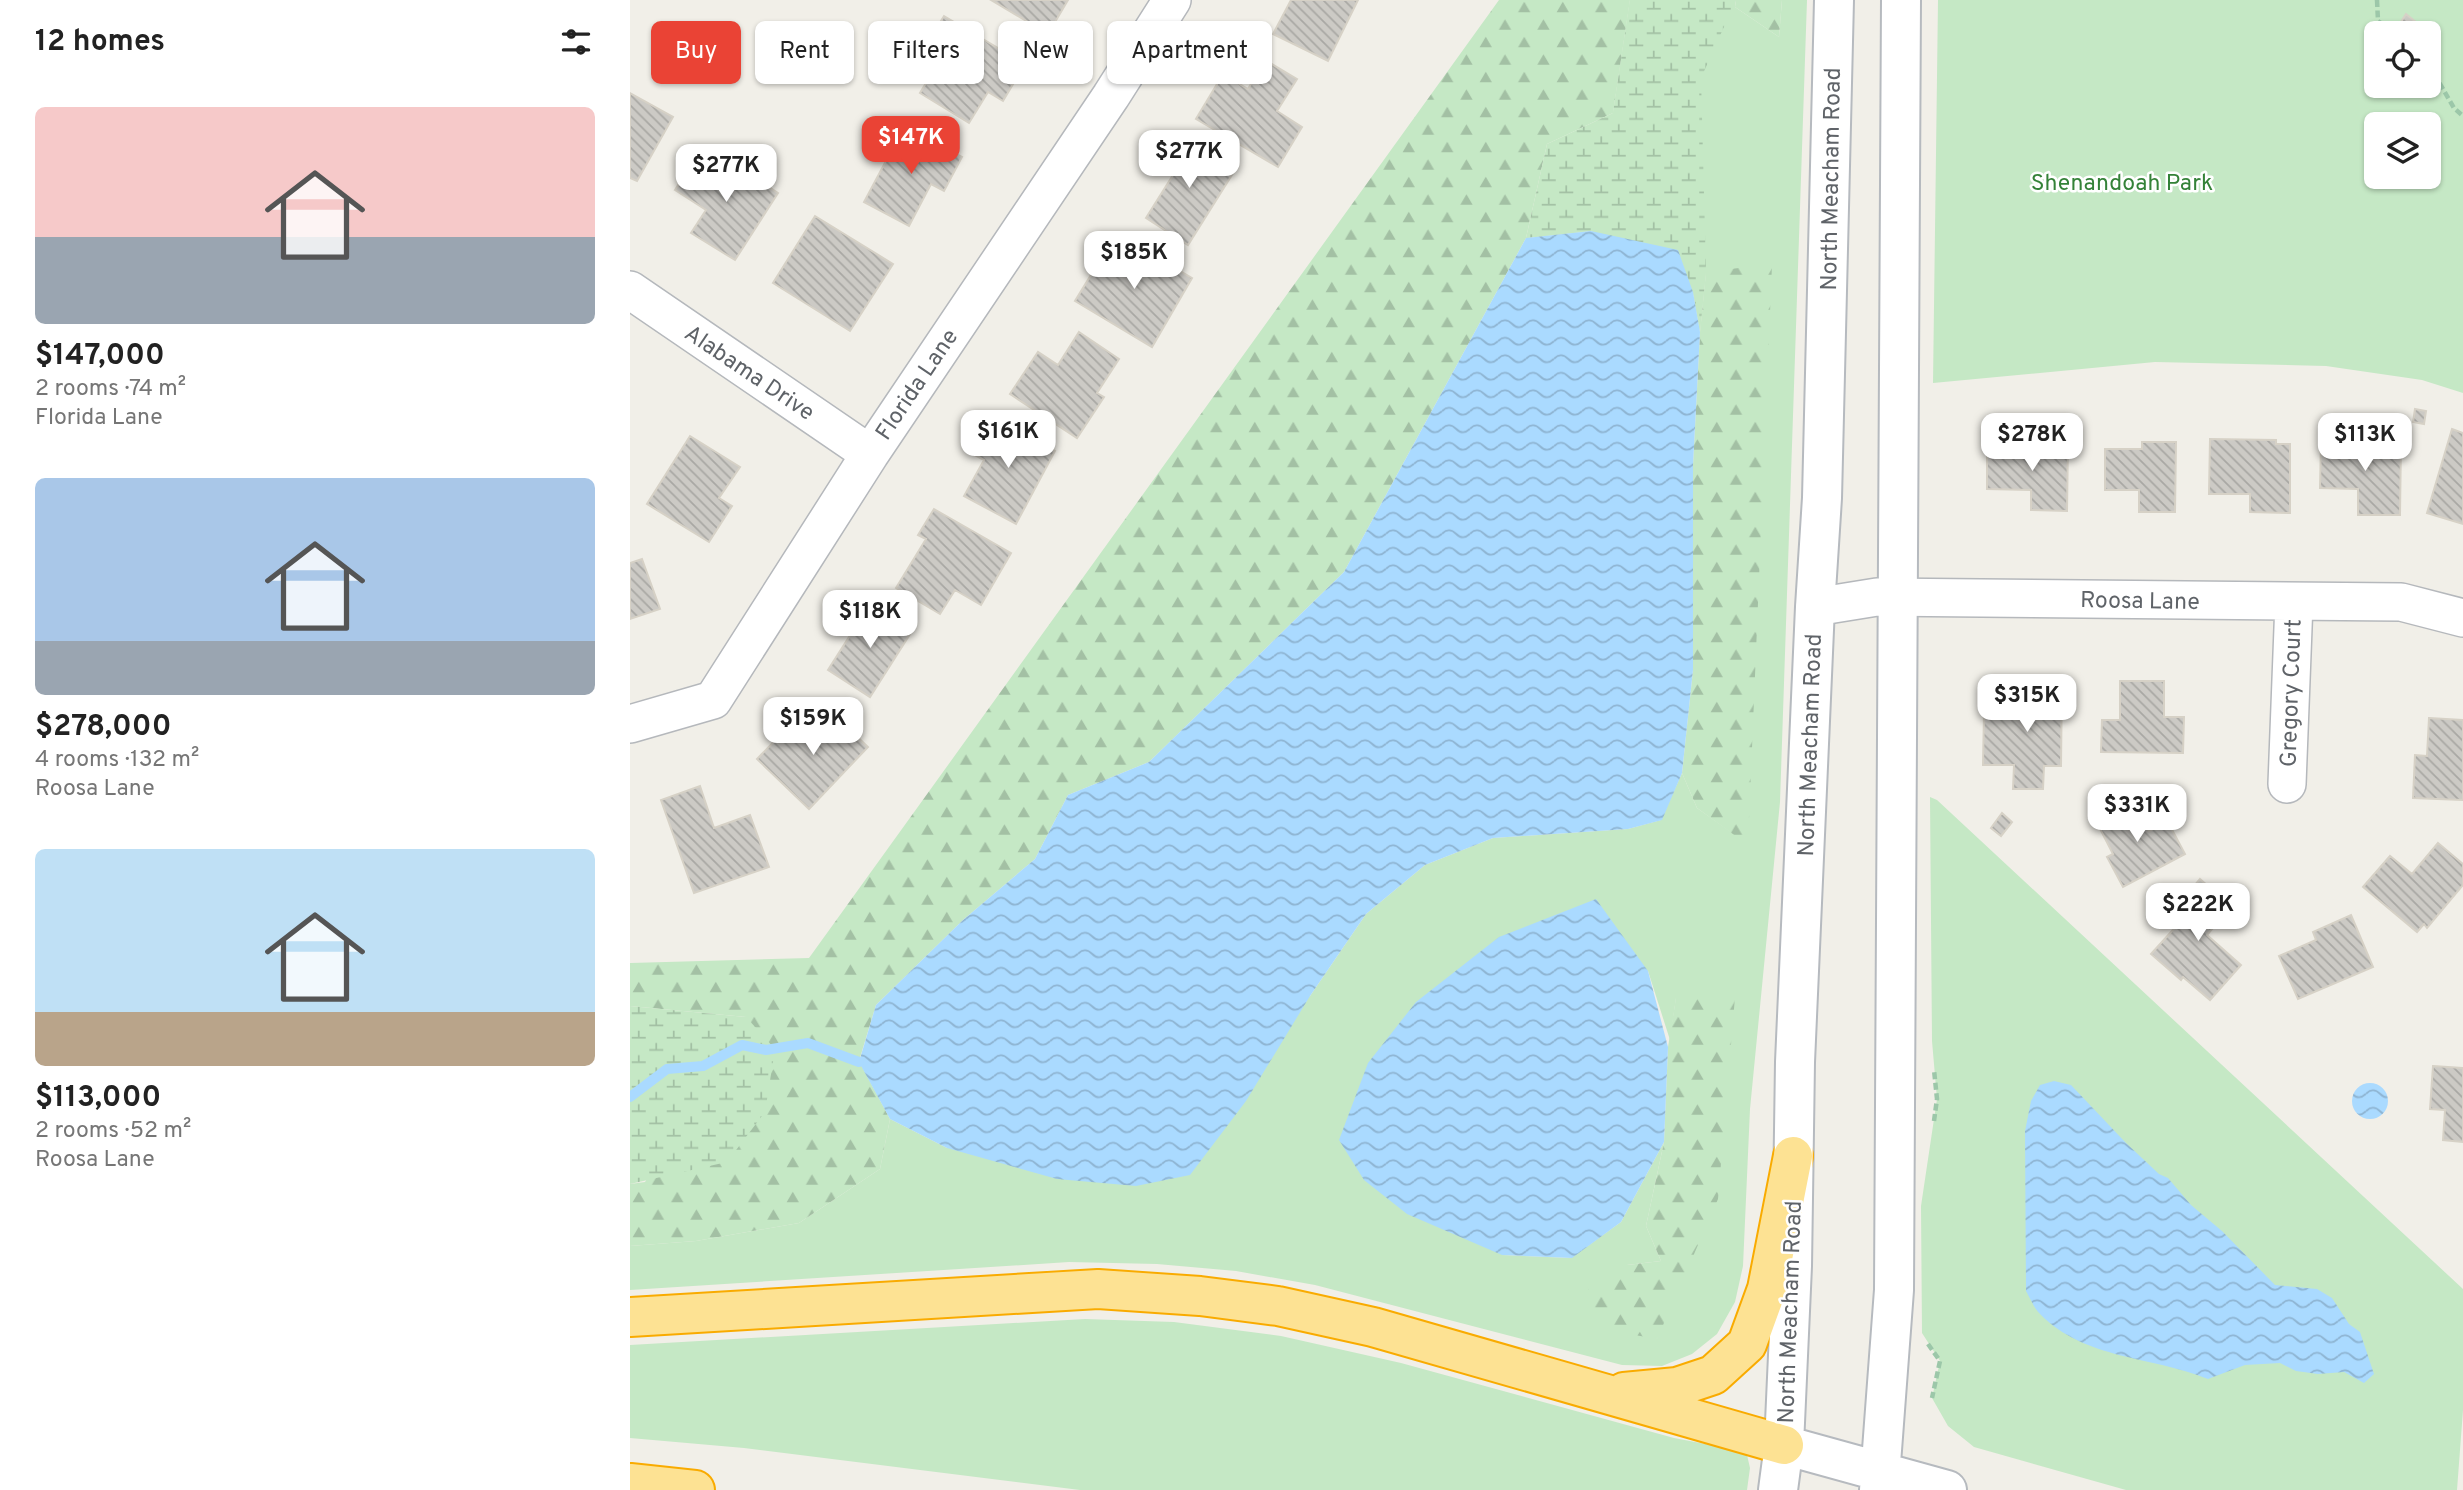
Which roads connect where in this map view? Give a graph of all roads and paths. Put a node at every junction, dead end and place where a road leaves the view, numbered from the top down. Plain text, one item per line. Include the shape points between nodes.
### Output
1 (1172, 0) edge
2 (1834, 0) edge
3 (1901, 0) edge
4 (2376, 0) edge
5 (2378, 21) edge
6 (2441, 86) edge
7 (2463, 116) edge
8 (630, 290) edge
9 (870, 454) junction
10 (1898, 598) junction
11 (2294, 602) junction
12 (1815, 607) junction
13 (2463, 618) edge
14 (630, 724) edge
15 (2287, 784) dead end
16 (1793, 1156) junction
17 (630, 1317) edge
18 (1606, 1394) junction
19 (1784, 1446) junction
20 (1880, 1480) edge
21 (630, 1483) edge
22 (695, 1490) edge
23 (1778, 1490) edge
24 (1947, 1490) edge

1 - 9 street, Florida Lane
2 - 12 main road, North Meacham Road via 1822,498
3 - 10 main road
4 - 5 path
6 - 7 path
8 - 9 street, Alabama Drive
9 - 14 street, Florida Lane via 713,699
10 - 11 street, Roosa Lane
10 - 12 street, Roosa Lane
10 - 20 main road via 1894,1290
11 - 13 street, Roosa Lane via 2402,602
11 - 15 street, Gregory Court
12 - 16 main road, North Meacham Road
16 - 18 highway via 1767,1289 1746,1344 1713,1375 1677,1387
16 - 19 main road, North Meacham Road
17 - 18 highway via 1098,1289 1200,1296 1278,1306 1373,1327
18 - 19 highway
19 - 20 main road
19 - 23 main road, North Meacham Road
20 - 24 main road
21 - 22 highway

